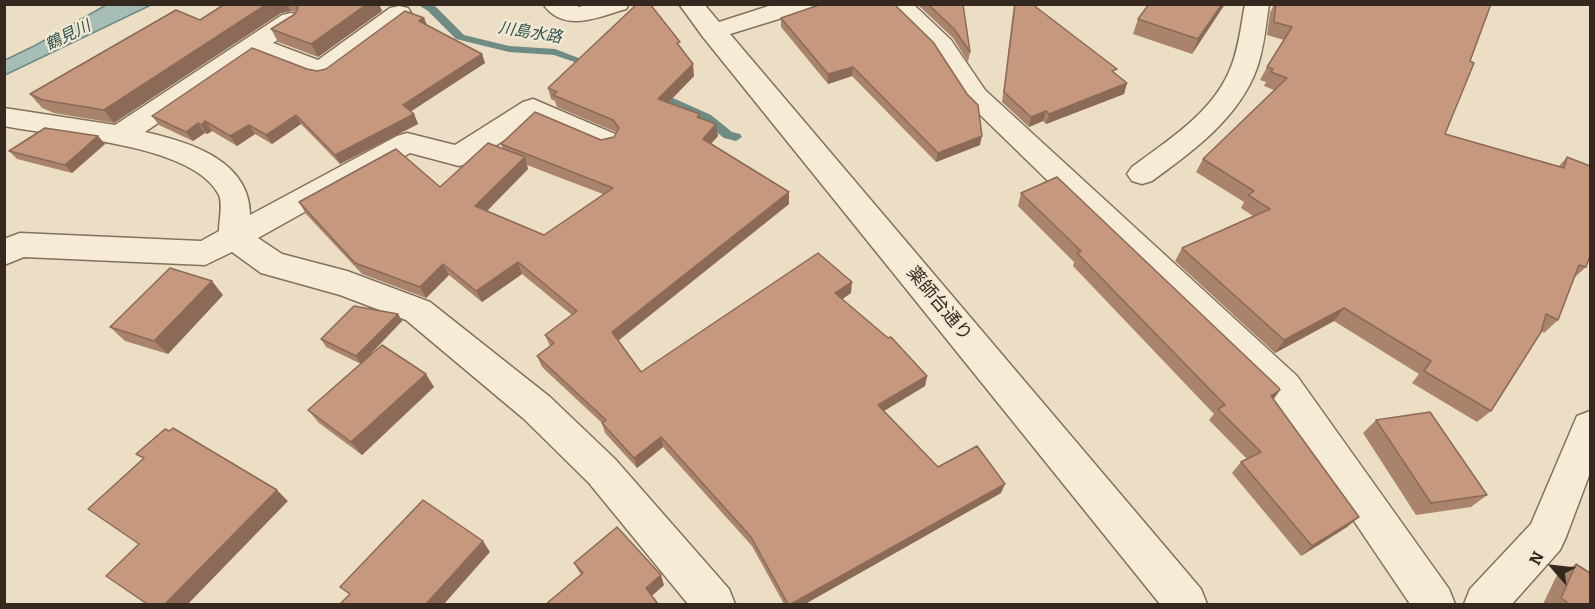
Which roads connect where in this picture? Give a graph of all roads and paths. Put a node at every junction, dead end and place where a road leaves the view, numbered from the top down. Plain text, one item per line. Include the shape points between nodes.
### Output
1 (555, 4) edge
2 (617, 4) edge
3 (691, 4) edge
4 (802, 4) edge
5 (898, 4) edge
6 (1257, 4) edge
7 (399, 13) edge
8 (291, 20) edge
9 (712, 32) junction
10 (254, 45) junction
11 (8, 121) edge
12 (121, 135) junction
13 (604, 141) edge
14 (1142, 174) dead end
15 (234, 238) junction
16 (4, 253) edge
17 (1590, 427) edge
18 (714, 604) edge
19 (1186, 604) edge
20 (1434, 604) edge
21 (1485, 604) edge

1 - 2 street via 576,16
3 - 9 street, 薬師台通り
4 - 9 street
5 - 20 street via 942,45 976,96 1284,387
6 - 14 street via 1244,69 1229,97 1187,140
7 - 10 street via 321,70
8 - 10 street
9 - 19 street, 薬師台通り
10 - 12 street
11 - 12 street
12 - 15 street via 172,149 214,170 234,194
13 - 15 street via 533,108 459,156 407,143
15 - 16 street via 205,254 20,245
15 - 18 street via 272,264 346,284 418,311 537,408 602,471
17 - 21 street via 1546,537

